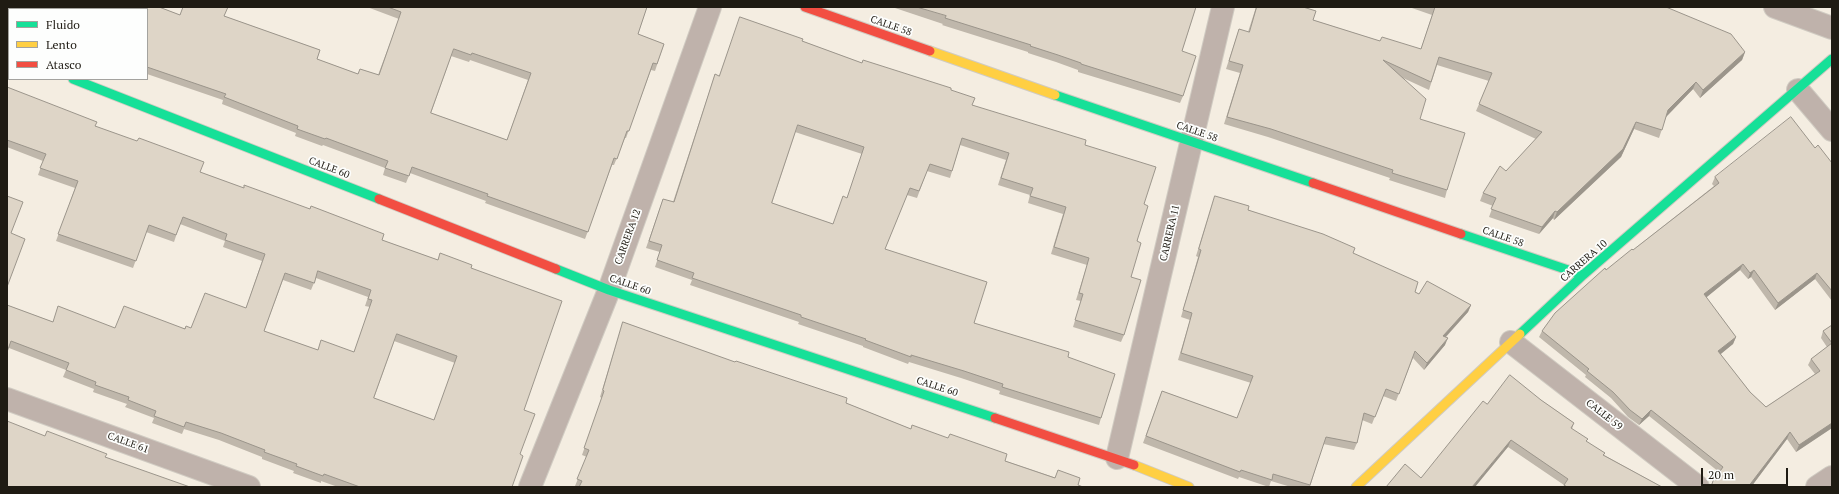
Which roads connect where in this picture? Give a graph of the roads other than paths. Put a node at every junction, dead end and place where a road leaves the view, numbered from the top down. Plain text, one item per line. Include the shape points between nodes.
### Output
1 (710, 7) edge
2 (805, 7) edge
3 (1223, 7) edge
4 (1775, 7) edge
5 (1832, 28) edge
6 (1832, 59) edge
7 (76, 80) edge
8 (1798, 90) junction
9 (1832, 130) edge
10 (1191, 142) junction
11 (1583, 276) junction
12 (609, 290) junction
13 (1511, 342) junction
14 (7, 399) edge
15 (1117, 458) junction
16 (1832, 477) edge
17 (249, 487) edge
18 (530, 487) edge
19 (1189, 487) edge
20 (1356, 487) edge
21 (1698, 487) edge
22 (1817, 487) edge

1 - 12 street, CARRERA 12
2 - 10 street, CALLE 58
3 - 10 street, CARRERA 11
4 - 5 street
6 - 8 street, CARRERA 10
7 - 12 street, CALLE 60
8 - 9 street
8 - 11 street, CARRERA 10
10 - 11 street, CALLE 58
10 - 15 street, CARRERA 11
11 - 13 street, CARRERA 10
12 - 15 street, CALLE 60
12 - 18 street, CARRERA 12
13 - 20 street, CARRERA 10
13 - 21 street, CALLE 59
14 - 17 street, CALLE 61
15 - 19 street, CALLE 60
16 - 22 street

